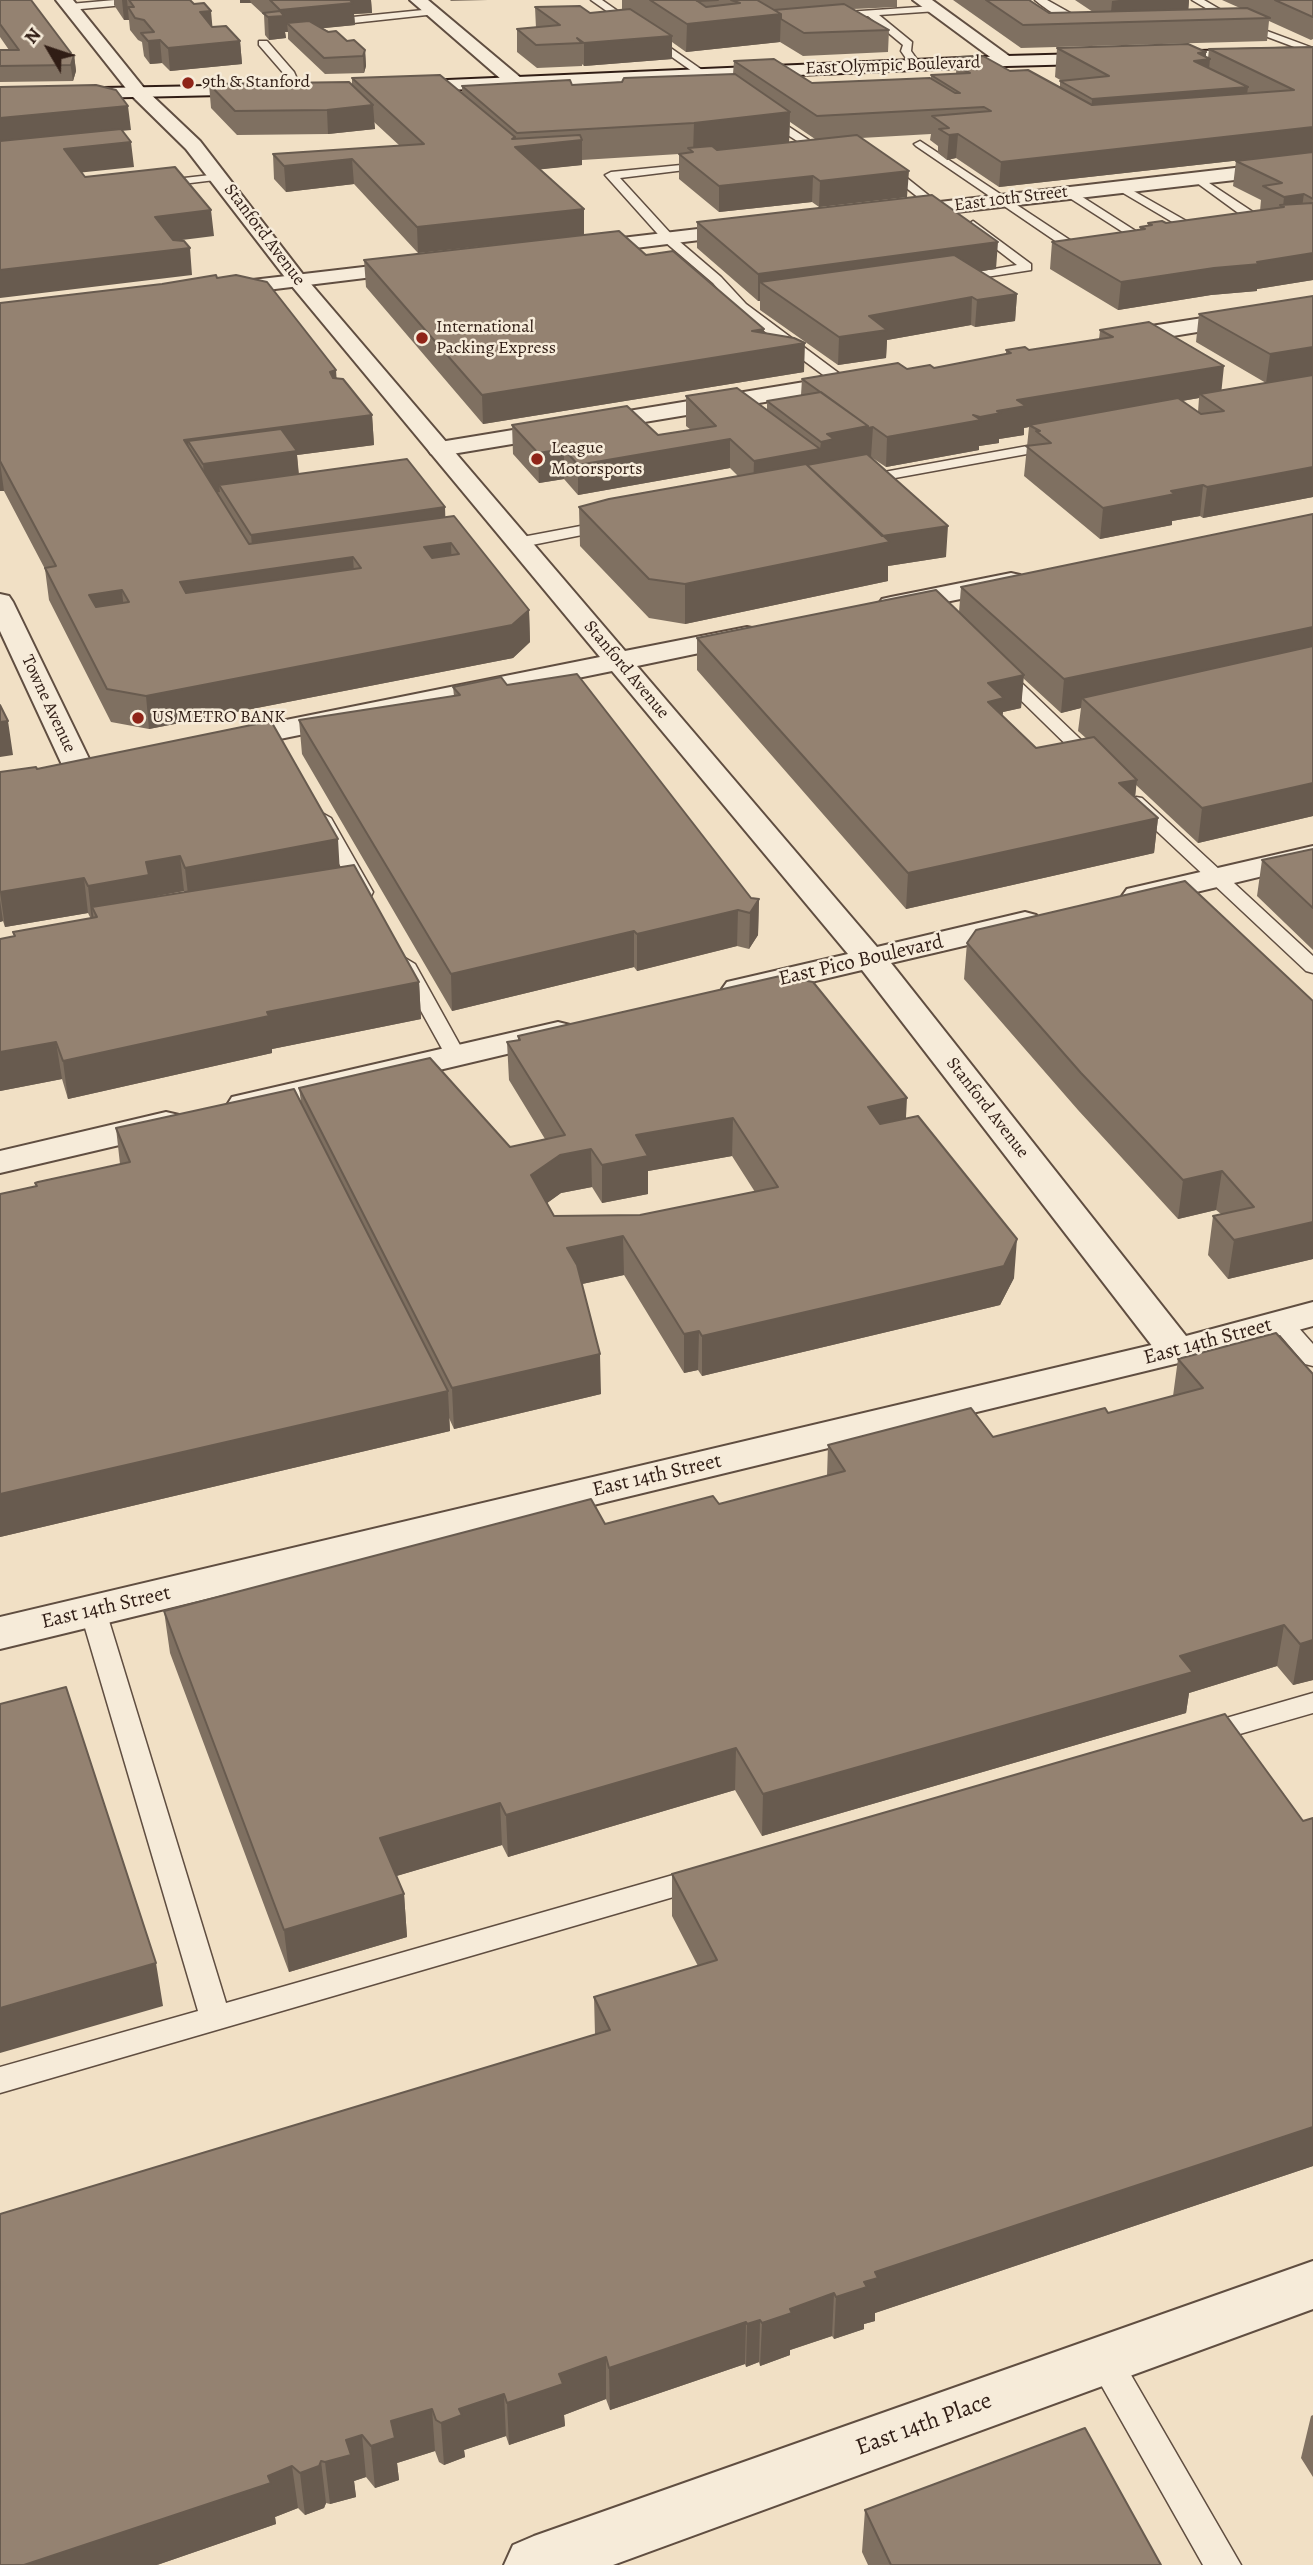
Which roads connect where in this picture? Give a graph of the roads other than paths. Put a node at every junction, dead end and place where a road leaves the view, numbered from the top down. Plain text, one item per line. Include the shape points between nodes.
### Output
1 (146, 0) edge
2 (418, 0) edge
3 (596, 0) edge
4 (1040, 0) edge
5 (1198, 0) edge
6 (67, 4) edge
7 (927, 4) edge
8 (433, 12) junction
9 (870, 13) junction
10 (820, 16) edge
11 (353, 20) edge
12 (1238, 22) junction
13 (1212, 23) edge
14 (1098, 24) edge
15 (263, 43) dead end
16 (1313, 52) edge
17 (1007, 61) junction
18 (916, 65) junction
19 (702, 74) junction
20 (515, 82) junction
21 (379, 88) edge
22 (726, 89) edge
23 (303, 90) joint
24 (138, 92) junction
25 (0, 95) edge
26 (758, 111) edge
27 (920, 144) edge
28 (812, 146) edge
29 (878, 161) edge
30 (1313, 165) edge
31 (681, 168) edge
32 (219, 177) junction
33 (1197, 178) junction
34 (144, 186) edge
35 (1119, 187) junction
36 (1069, 193) junction
37 (1003, 200) junction
38 (943, 207) junction
39 (871, 215) edge
40 (764, 228) edge
41 (669, 239) junction
42 (1127, 247) edge
43 (1104, 250) edge
44 (562, 251) edge
45 (441, 264) edge
46 (946, 280) edge
47 (298, 281) junction
48 (201, 292) edge
49 (1313, 307) edge
50 (1085, 344) edge
51 (870, 379) edge
52 (843, 383) junction
53 (1069, 442) edge
54 (440, 449) junction
55 (851, 482) edge
56 (621, 524) edge
57 (517, 543) junction
58 (1032, 577) edge
59 (0, 602) edge
60 (871, 610) edge
61 (776, 629) edge
62 (10, 645) edge
63 (619, 661) junction
64 (989, 661) edge
65 (195, 747) edge
66 (78, 768) edge
67 (1103, 770) edge
68 (1122, 789) edge
69 (315, 806) edge
70 (1313, 855) edge
71 (1214, 878) junction
72 (361, 886) junction
73 (335, 891) edge
74 (1109, 903) edge
75 (374, 909) edge
76 (1056, 915) edge
77 (393, 943) edge
78 (870, 959) junction
79 (1313, 967) edge
80 (707, 997) edge
81 (588, 1025) edge
82 (456, 1056) junction
83 (0, 1162) edge
84 (1297, 1318) edge
85 (1177, 1351) junction
86 (1313, 1359) edge
87 (93, 1611) junction
88 (0, 1633) edge
89 (1313, 1703) edge
90 (1180, 1741) edge
91 (726, 1871) edge
92 (215, 2017) junction
93 (0, 2080) edge
94 (1313, 2285) edge
95 (1104, 2360) junction
96 (534, 2565) edge
97 (1223, 2565) edge

1 - 6 lane
2 - 8 street
3 - 19 lane
4 - 14 lane via 1079,22
5 - 12 lane
6 - 24 street, Stanford Avenue
7 - 9 lane
7 - 17 street
8 - 11 lane
8 - 20 street
9 - 10 lane
9 - 18 lane via 908,44 906,51
12 - 13 lane
12 - 16 lane
15 - 23 lane
16 - 17 street, East Olympic Boulevard
17 - 18 street, East Olympic Boulevard
18 - 19 street, East Olympic Boulevard
19 - 20 street, East Olympic Boulevard
19 - 22 lane
20 - 21 street, East Olympic Boulevard via 494,89
23 - 24 street
24 - 25 street
24 - 32 street, Stanford Avenue
26 - 28 lane
27 - 37 lane
29 - 38 lane
30 - 33 street, East 10th Street
31 - 41 lane via 611,175
32 - 34 lane
32 - 47 street, Stanford Avenue
33 - 35 street, East 10th Street
33 - 35 lane via 1252,217 1186,226
35 - 36 street, East 10th Street
36 - 37 street, East 10th Street
36 - 42 lane via 1150,244
37 - 38 street, East 10th Street
37 - 43 lane via 1080,252
38 - 39 street, East 10th Street
38 - 46 lane via 1027,267
40 - 41 street
41 - 44 street
41 - 52 lane
45 - 47 street
47 - 48 street
47 - 54 street, Stanford Avenue
49 - 50 street
51 - 52 street
52 - 54 street
53 - 55 lane
54 - 57 street, Stanford Avenue
56 - 57 lane
57 - 63 street, Stanford Avenue
58 - 60 street via 933,607
59 - 62 street, Towne Avenue
61 - 63 street
62 - 66 street, Towne Avenue
63 - 65 street via 278,740
63 - 78 street, Stanford Avenue
64 - 67 lane via 1062,723
68 - 71 lane
69 - 72 lane
70 - 71 street
71 - 74 street
71 - 79 lane
72 - 73 lane
72 - 75 lane
76 - 78 street, East Pico Boulevard
77 - 82 lane
78 - 80 street, East Pico Boulevard
78 - 85 street, Stanford Avenue
81 - 82 street
82 - 83 street
84 - 85 street, East 14th Street
84 - 86 lane
85 - 87 street, East 14th Street
87 - 88 street, East 14th Street
87 - 92 lane
89 - 90 lane
91 - 92 lane
92 - 93 lane
94 - 95 street, East 14th Place
95 - 96 street, East 14th Place
95 - 97 lane

